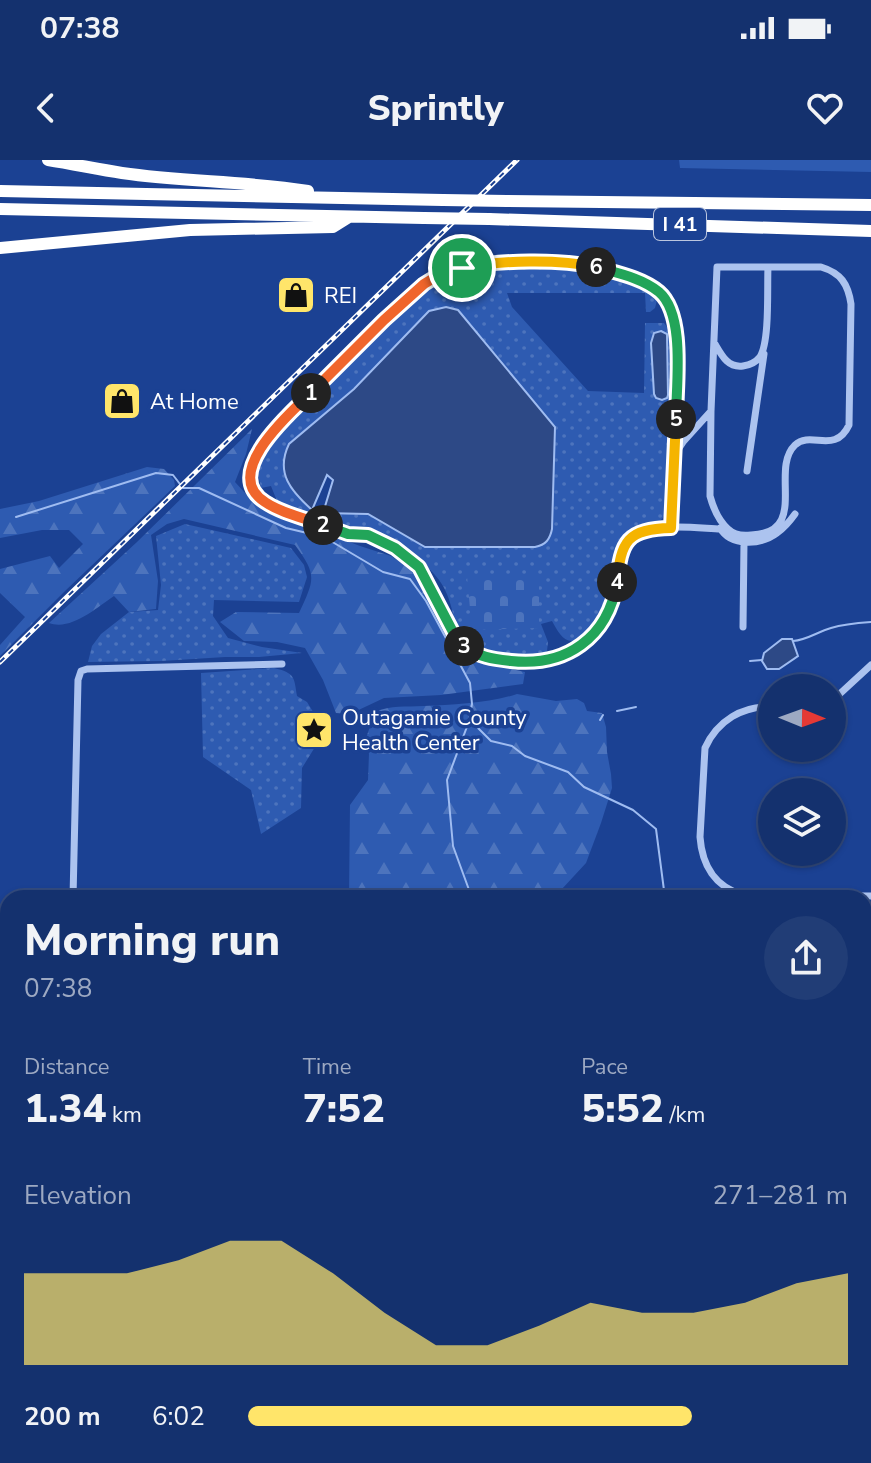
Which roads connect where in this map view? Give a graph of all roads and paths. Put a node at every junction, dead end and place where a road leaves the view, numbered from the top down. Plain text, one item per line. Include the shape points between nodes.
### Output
1 (48, 160) edge
2 (0, 191) edge
3 (351, 198) junction
4 (871, 205) edge
5 (0, 209) edge
6 (349, 217) junction
7 (871, 231) edge
8 (0, 248) edge
9 (768, 267) junction
10 (766, 332) junction
11 (713, 341) junction
12 (711, 411) junction
13 (675, 454) junction
14 (747, 471) dead end
15 (709, 508) dead end
16 (795, 514) dead end
17 (671, 528) junction
18 (721, 529) junction
19 (744, 542) junction
20 (743, 627) dead end
21 (282, 664) dead end
22 (871, 665) edge
23 (846, 688) edge
24 (758, 707) edge
25 (73, 890) edge
26 (730, 890) edge

1 - 3 highway
2 - 3 highway, I 41
3 - 4 highway, I 41, bridge
5 - 6 highway, I 41
6 - 7 highway, I 41, bridge
6 - 8 highway via 324,228 190,230
9 - 10 street
9 - 11 street via 717,267
9 - 12 street via 821,267 832,270 847,286 850,419 839,438 804,440 792,448 784,512 762,535 733,532 712,505
10 - 11 street via 758,360 746,366 727,363
10 - 14 street
11 - 12 street
12 - 13 street
13 - 17 street
13 - 17 street via 676,333 664,297 647,284 579,263 482,263 442,273 404,301 278,426 261,447 250,475 251,487 263,502 395,548 419,567 460,642 478,655 511,661 554,659 594,633 612,607 624,544 640,533
15 - 18 street
16 - 19 street via 776,534
17 - 18 street
18 - 19 street
19 - 20 street
21 - 25 street via 81,671
22 - 23 street
24 - 26 street via 724,722 705,748 703,857 719,883

